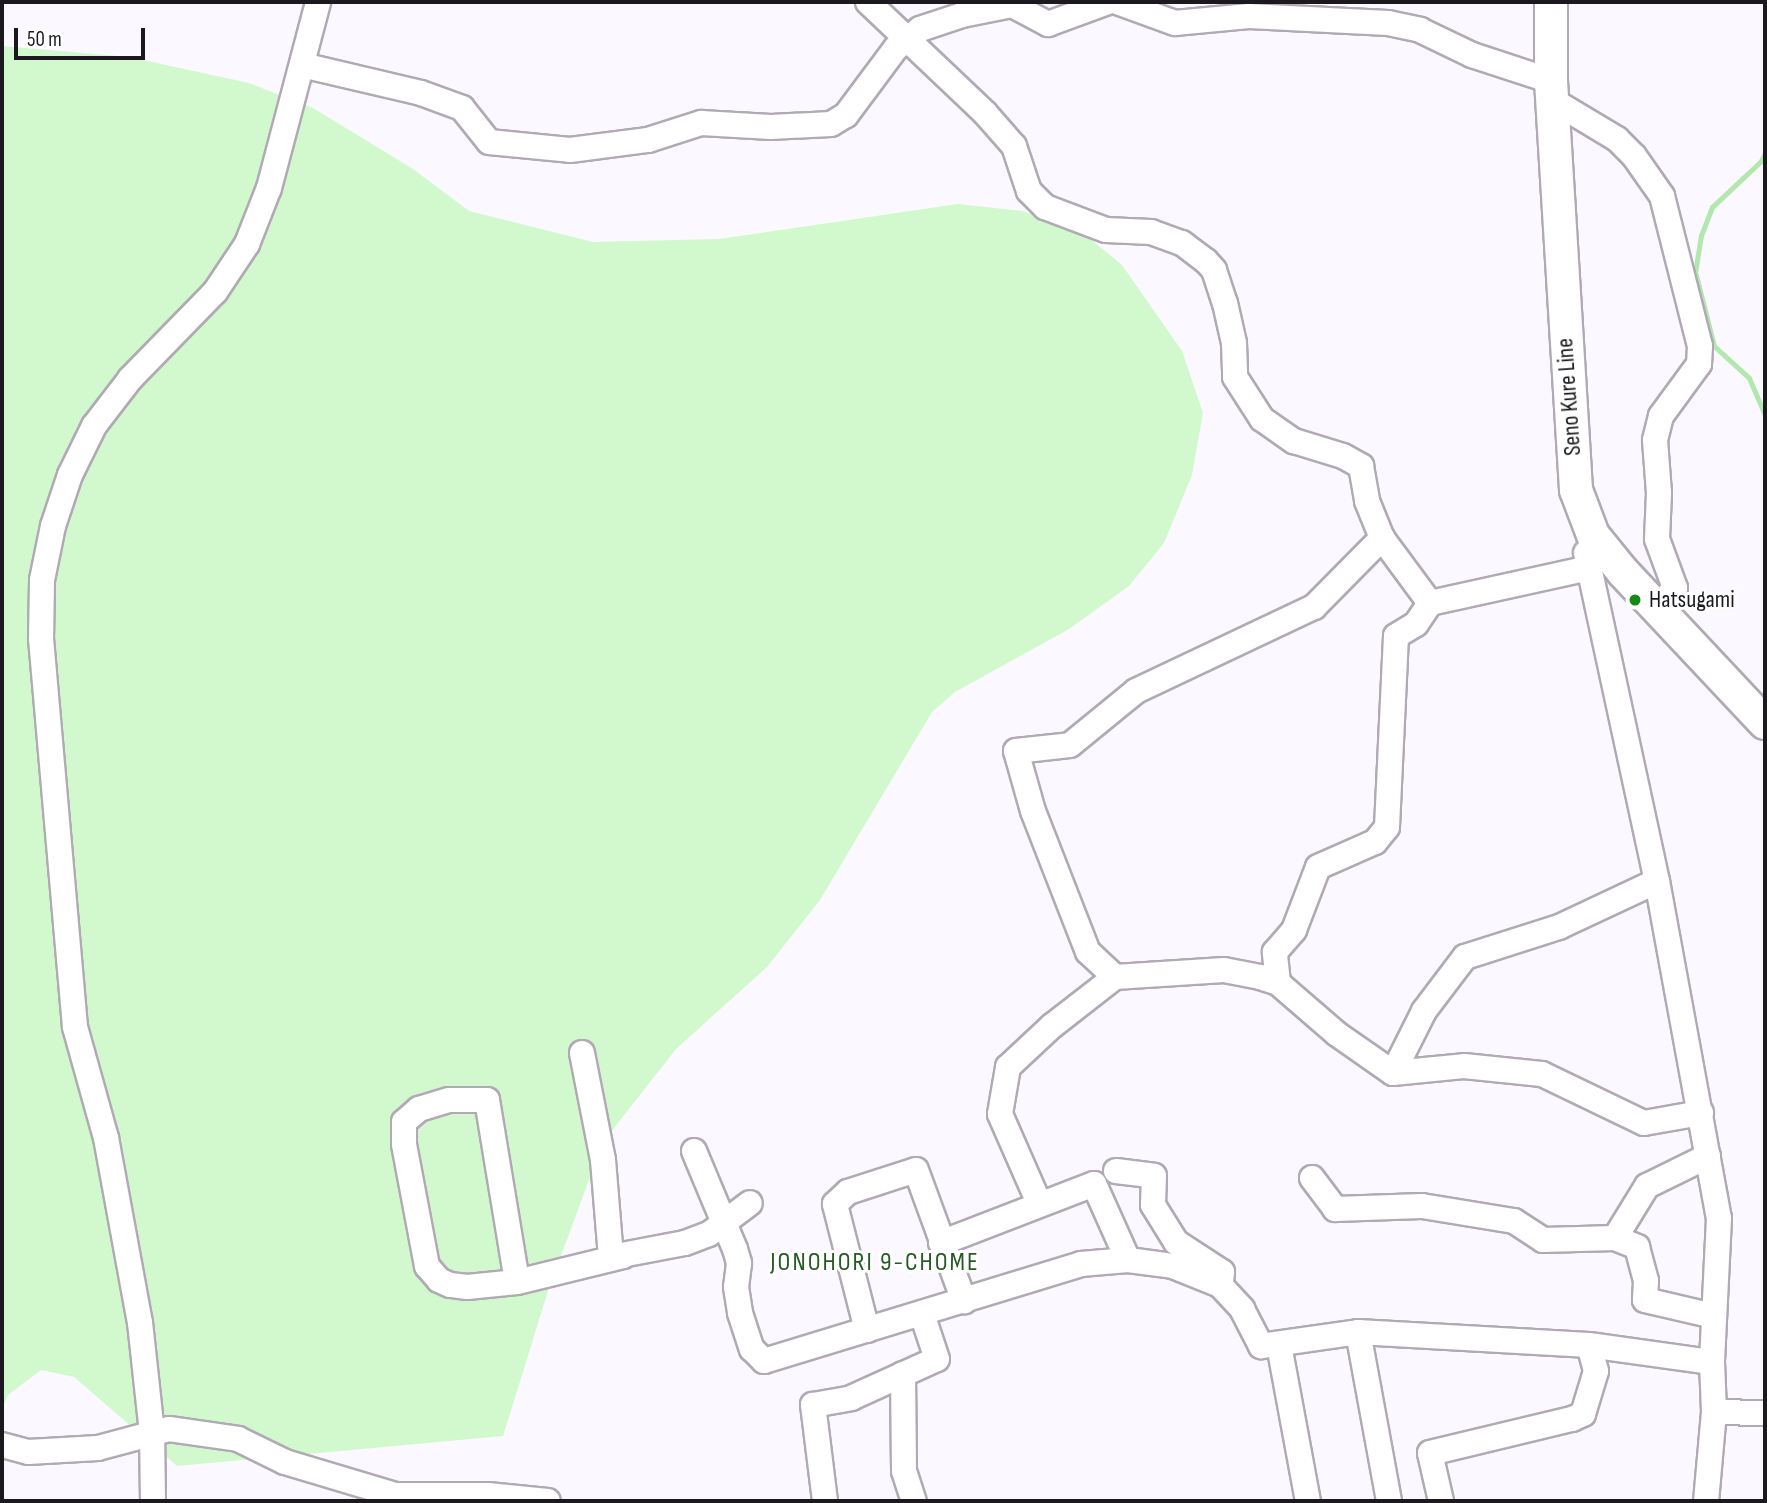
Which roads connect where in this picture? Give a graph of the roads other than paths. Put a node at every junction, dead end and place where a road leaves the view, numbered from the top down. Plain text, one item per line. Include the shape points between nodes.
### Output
1 (318, 2) edge
2 (868, 2) edge
3 (1108, 2) edge
4 (1117, 2) edge
5 (1550, 2) edge
6 (908, 37) junction
7 (302, 65) junction
8 (1552, 90) junction
9 (1576, 490) junction
10 (1382, 538) junction
11 (1589, 568) junction
12 (1430, 603) junction
13 (1656, 609) junction
14 (1765, 723) edge
15 (1657, 881) junction
16 (1115, 977) junction
17 (1278, 983) junction
18 (582, 1053) dead end
19 (1393, 1073) junction
20 (1701, 1113) junction
21 (694, 1151) dead end
22 (1708, 1156) junction
23 (1116, 1171) dead end
24 (1312, 1178) dead end
25 (750, 1203) dead end
26 (1039, 1203) junction
27 (722, 1223) junction
28 (1615, 1238) junction
29 (941, 1243) junction
30 (611, 1257) junction
31 (1128, 1260) junction
32 (517, 1282) junction
33 (1220, 1285) junction
34 (964, 1301) junction
35 (922, 1314) junction
36 (1714, 1316) junction
37 (867, 1330) junction
38 (1358, 1332) junction
39 (1279, 1345) junction
40 (1589, 1345) junction
41 (1712, 1362) junction
42 (903, 1374) junction
43 (1714, 1412) junction
44 (1765, 1413) edge
45 (152, 1433) junction
46 (2, 1445) edge
47 (153, 1501) edge
48 (548, 1501) edge
49 (825, 1501) edge
50 (914, 1501) edge
51 (1308, 1501) edge
52 (1389, 1501) edge
53 (1441, 1501) edge
54 (1706, 1501) edge

1 - 7 street
2 - 6 street
3 - 6 street via 1048,24 1012,5 962,15
4 - 8 street via 1175,23 1249,16 1388,23 1420,30
5 - 8 main road, Seno Kure Line
6 - 7 street via 846,115 831,124 701,123 648,140 570,150 489,142 462,108 421,93
6 - 10 street via 1014,146 1029,191 1045,207 1106,230 1151,232 1182,243 1206,261 1214,270 1225,303 1234,343 1235,377 1262,419 1283,434 1361,466 1367,501
7 - 45 street via 269,188 247,244 215,292 131,379 94,426 70,475 42,580 41,639 75,1027 106,1138 140,1323
8 - 9 main road, Seno Kure Line
8 - 13 street via 1617,139 1662,195 1700,346 1699,364 1661,416 1655,440 1657,539 1675,588
9 - 11 street
9 - 13 main road, Seno Kure Line via 1593,535
10 - 12 street
10 - 16 street via 1314,607 1136,691 1070,745 1016,751 1033,811 1088,952
11 - 12 street
11 - 15 street
12 - 17 street via 1416,624 1396,636 1387,827 1375,842 1318,867 1294,930 1275,953
13 - 14 main road, Seno Kure Line
15 - 19 street via 1559,927 1465,957 1424,1011
15 - 20 street
16 - 17 street via 1224,970
16 - 26 street via 1008,1067 1000,1114
17 - 19 street via 1337,1034
18 - 30 street via 603,1160
19 - 20 street via 1464,1066 1542,1074 1644,1123
20 - 22 street
21 - 27 street
22 - 28 street via 1647,1186
22 - 36 street via 1719,1218
23 - 33 street via 1154,1176 1153,1205 1176,1242 1222,1272
24 - 28 street via 1335,1209 1422,1206 1514,1222 1543,1240
25 - 27 street
26 - 29 street
26 - 31 street via 1094,1184
27 - 30 street via 685,1243
27 - 37 street via 739,1263 740,1313 752,1349 764,1361
28 - 36 street via 1637,1247 1646,1281 1645,1300
29 - 34 street
29 - 37 street via 916,1170 848,1192 835,1204
30 - 32 street via 623,1256
31 - 33 street via 1173,1266
31 - 34 street via 1082,1264
32 - 32 street via 450,1285 427,1266 404,1144 404,1122 419,1109 449,1100 487,1100
33 - 39 street via 1242,1309 1261,1346
34 - 35 street
35 - 37 street
35 - 42 street via 937,1359
36 - 41 street
38 - 39 street
38 - 40 street
38 - 52 street
39 - 51 street
40 - 41 street
40 - 53 street via 1596,1371 1583,1414 1430,1453
41 - 43 street
42 - 49 street via 851,1398 813,1405
42 - 50 street via 904,1471
43 - 44 street
43 - 54 street
45 - 46 street via 98,1448 28,1452
45 - 47 street
45 - 48 street via 169,1429 238,1439 285,1462 396,1494

